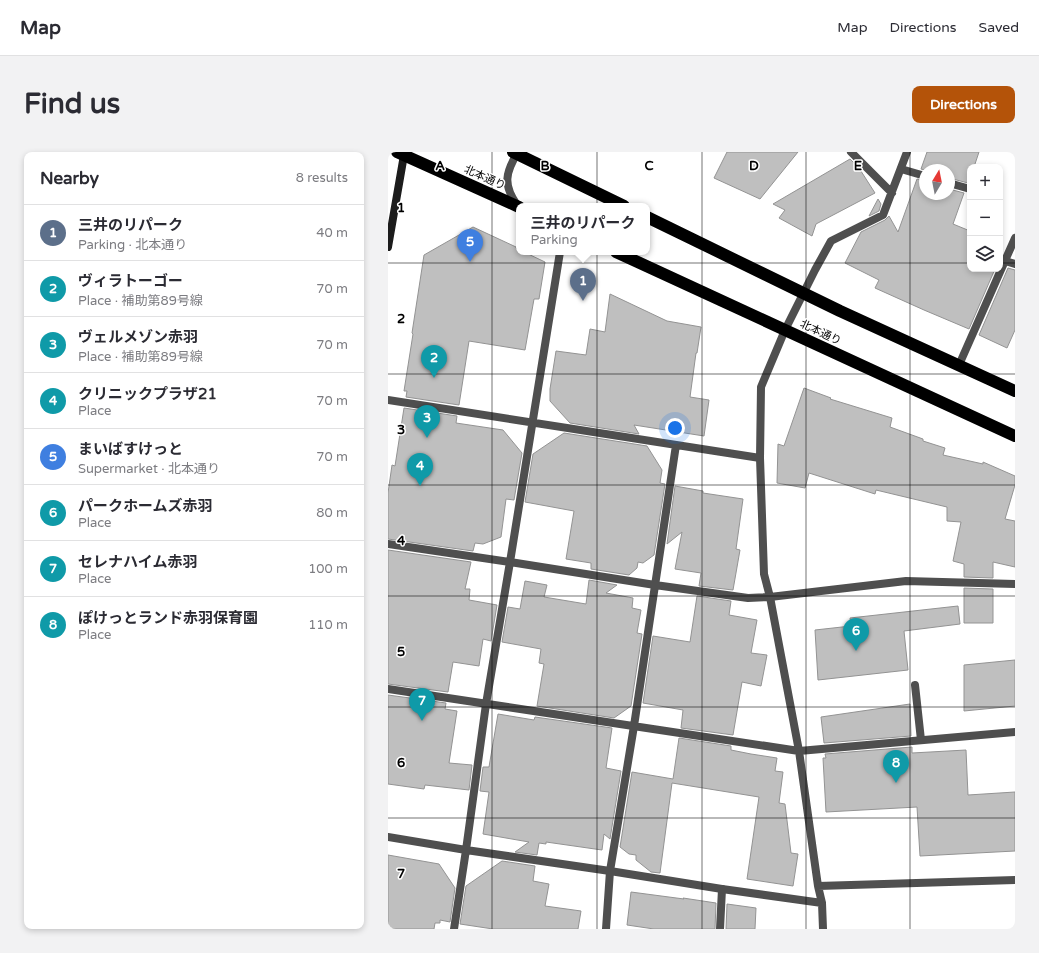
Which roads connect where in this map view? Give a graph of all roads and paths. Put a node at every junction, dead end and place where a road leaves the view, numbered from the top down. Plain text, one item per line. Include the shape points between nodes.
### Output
1 (851, 152) edge
2 (907, 152) edge
3 (401, 153) edge
4 (516, 153) edge
5 (901, 169) junction
6 (919, 174) edge
7 (955, 184) edge
8 (967, 187) edge
9 (892, 193) junction
10 (516, 203) edge
11 (618, 203) edge
12 (516, 205) edge
13 (650, 218) edge
14 (1015, 238) edge
15 (388, 246) edge
16 (560, 255) edge
17 (622, 255) edge
18 (1005, 261) junction
19 (1015, 264) edge
20 (804, 294) junction
21 (785, 330) junction
22 (959, 365) junction
23 (1015, 391) edge
24 (388, 400) edge
25 (533, 423) junction
26 (1015, 436) edge
27 (676, 446) junction
28 (760, 458) junction
29 (388, 544) edge
30 (510, 562) junction
31 (1015, 584) edge
32 (655, 585) junction
33 (770, 597) junction
34 (914, 685) dead end
35 (388, 689) edge
36 (486, 704) junction
37 (634, 726) junction
38 (1015, 732) edge
39 (920, 740) junction
40 (799, 751) junction
41 (388, 837) edge
42 (466, 850) junction
43 (610, 871) junction
44 (1015, 880) edge
45 (818, 886) junction
46 (722, 889) junction
47 (822, 903) junction
48 (454, 929) edge
49 (606, 929) edge
50 (720, 929) edge
51 (823, 929) edge

1 - 9 street
2 - 5 street
3 - 12 highway, 北本通り
3 - 15 street
4 - 10 street via 510,169 508,187
4 - 11 highway
5 - 6 street
5 - 9 street
7 - 8 street
9 - 20 street via 883,215 831,241
13 - 20 highway
14 - 18 street
16 - 25 street
17 - 21 highway, 北本通り
18 - 19 street
18 - 22 street
20 - 21 street
20 - 22 highway
21 - 26 highway, 北本通り
21 - 28 street via 761,387
22 - 23 highway
24 - 25 street
25 - 27 street
25 - 30 street
27 - 28 street
27 - 32 street
28 - 33 street via 764,574
29 - 30 street
30 - 32 street
30 - 36 street
31 - 33 street via 906,581
32 - 33 street via 748,598
32 - 37 street
33 - 40 street
34 - 39 street
35 - 36 street
36 - 37 street
36 - 42 street
37 - 40 street
37 - 43 street
38 - 39 street
39 - 40 street
40 - 45 street
41 - 42 street
42 - 43 street
42 - 48 street
43 - 46 street
43 - 49 street
44 - 45 street
45 - 47 street
46 - 47 street
46 - 50 street
47 - 51 street

